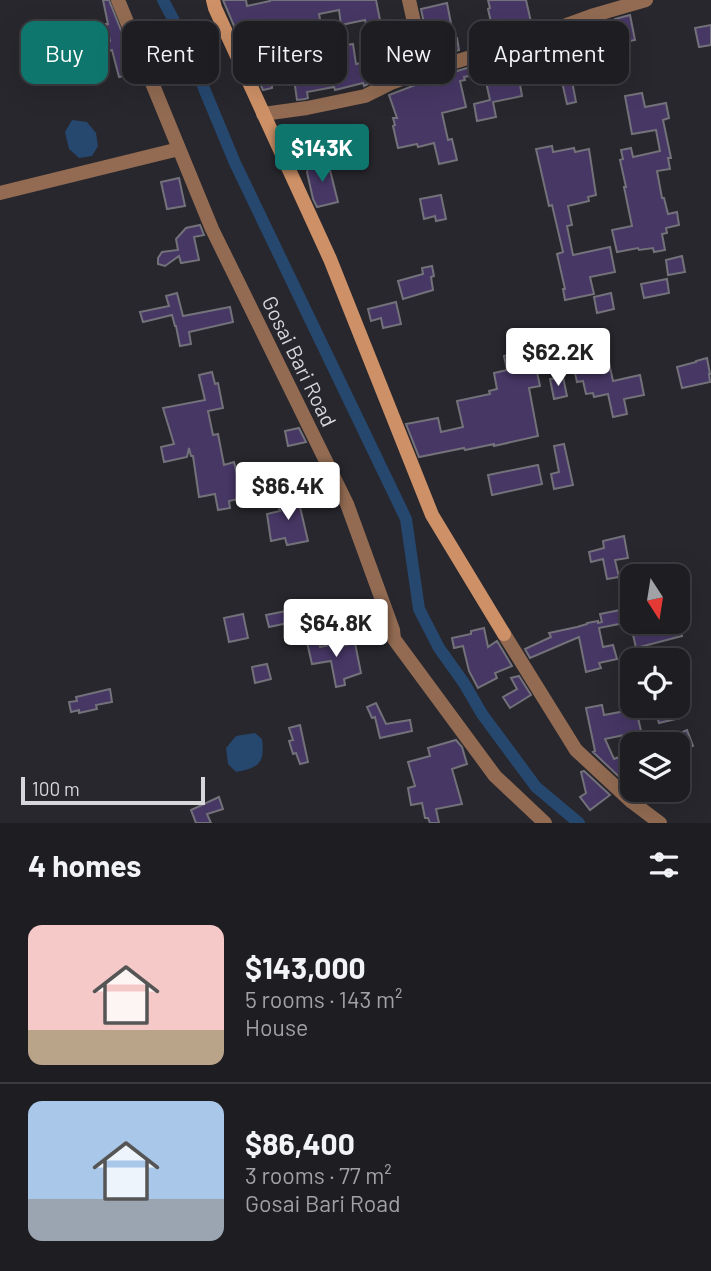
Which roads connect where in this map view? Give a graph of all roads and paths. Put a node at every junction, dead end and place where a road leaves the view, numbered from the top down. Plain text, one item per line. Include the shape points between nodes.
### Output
1 (118, 0) edge
2 (213, 0) edge
3 (409, 0) edge
4 (646, 0) edge
5 (414, 21) edge
6 (455, 62) edge
7 (389, 84) edge
8 (263, 114) junction
9 (179, 149) junction
10 (0, 193) edge
11 (545, 823) edge
12 (660, 823) edge

1 - 9 street, Gosai Bari Road
2 - 8 street
3 - 5 street
4 - 6 street
7 - 8 street via 365,96
8 - 12 street via 330,259 432,515 576,750
9 - 10 street
9 - 11 street, Gosai Bari Road via 212,229 347,504 394,639 495,776

